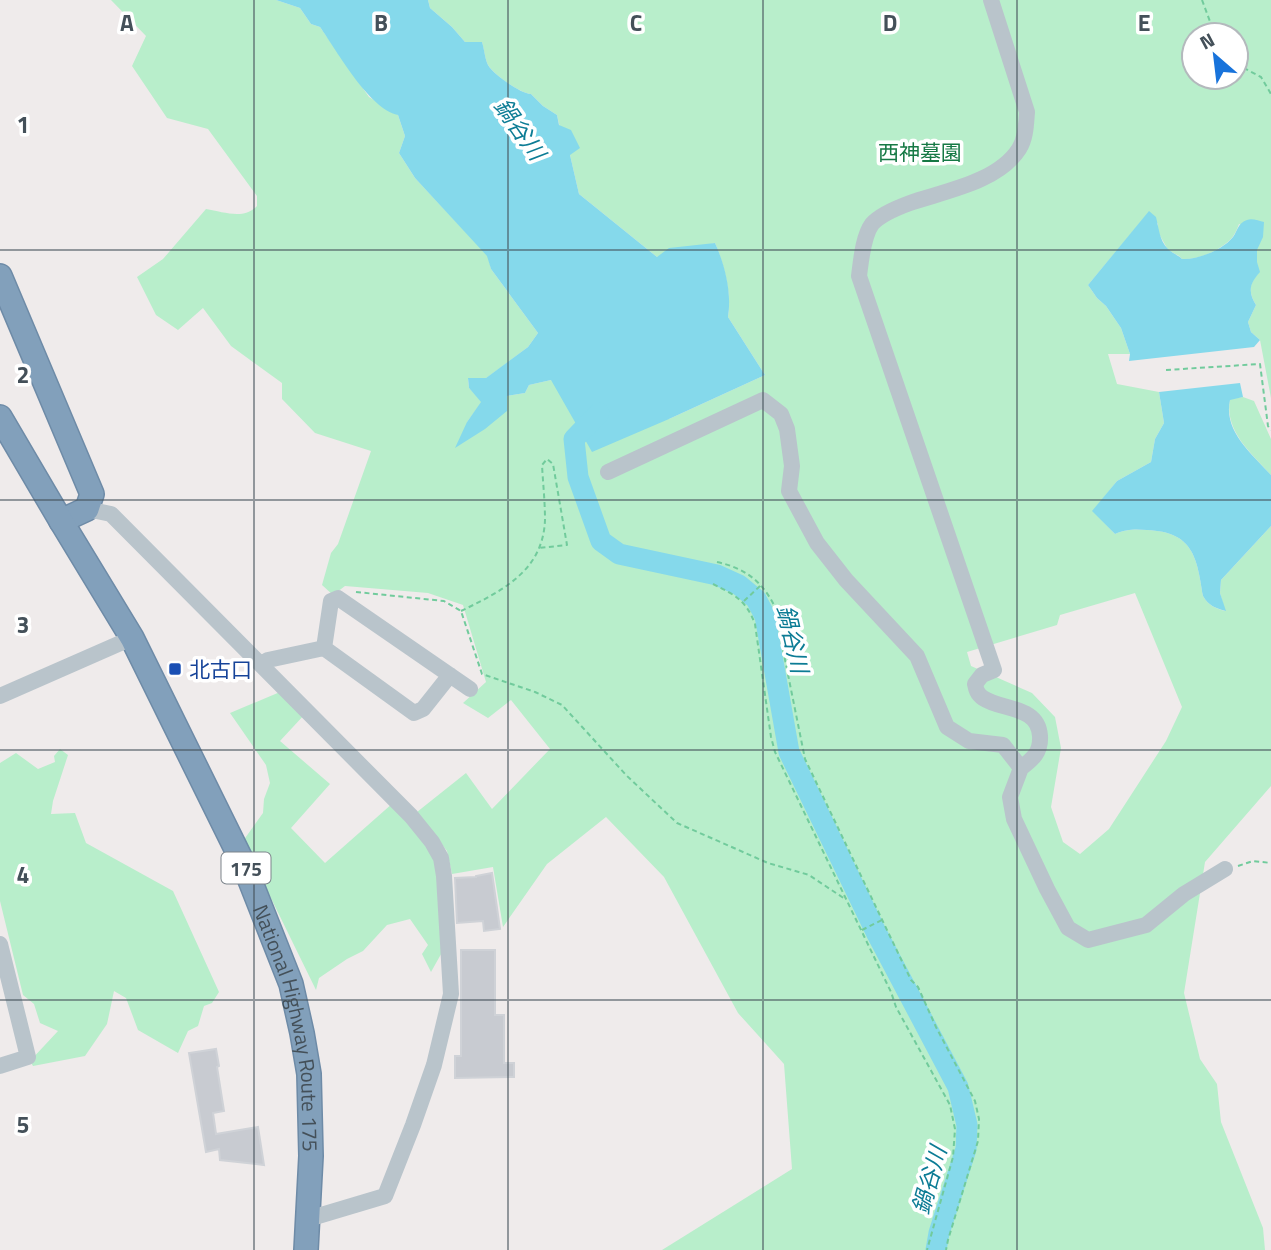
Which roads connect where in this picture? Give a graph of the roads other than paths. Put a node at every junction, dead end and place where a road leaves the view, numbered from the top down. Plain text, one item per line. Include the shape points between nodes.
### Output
1 (991, 0) edge
2 (0, 276) edge
3 (0, 416) edge
4 (608, 472) dead end
5 (88, 509) junction
6 (61, 521) junction
7 (132, 638) junction
8 (324, 648) junction
9 (261, 664) junction
10 (450, 675) junction
11 (470, 689) dead end
12 (0, 696) edge
13 (1021, 768) junction
14 (1225, 869) road end
15 (0, 944) edge
16 (0, 1066) edge
17 (308, 1219) junction
18 (306, 1250) edge

1 - 13 street via 1027,112 1019,149 988,177 895,209 873,224 862,248 859,276 995,670 975,684 978,693 1023,711 1035,720 1040,732 1040,747
2 - 5 highway via 92,494
3 - 6 highway, National Highway Route 175 / 175
4 - 13 street via 763,400 781,414 787,429 792,466 789,491 817,543 917,656 947,727 970,741 1003,746
5 - 6 highway
5 - 9 street via 111,514
6 - 7 highway, National Highway Route 175 / 175
7 - 12 street
7 - 17 highway, National Highway Route 175 / 175 via 244,865 291,984 309,1074
8 - 9 street
8 - 10 street via 414,713 423,709
8 - 10 street via 331,601 338,598
9 - 17 street via 411,816 441,858 444,876 451,994 434,1065 390,1185 385,1196
10 - 11 street
13 - 14 street via 1010,797 1014,819 1068,928 1088,940 1146,925
15 - 16 street via 28,1057
17 - 18 highway, National Highway Route 175 / 175

